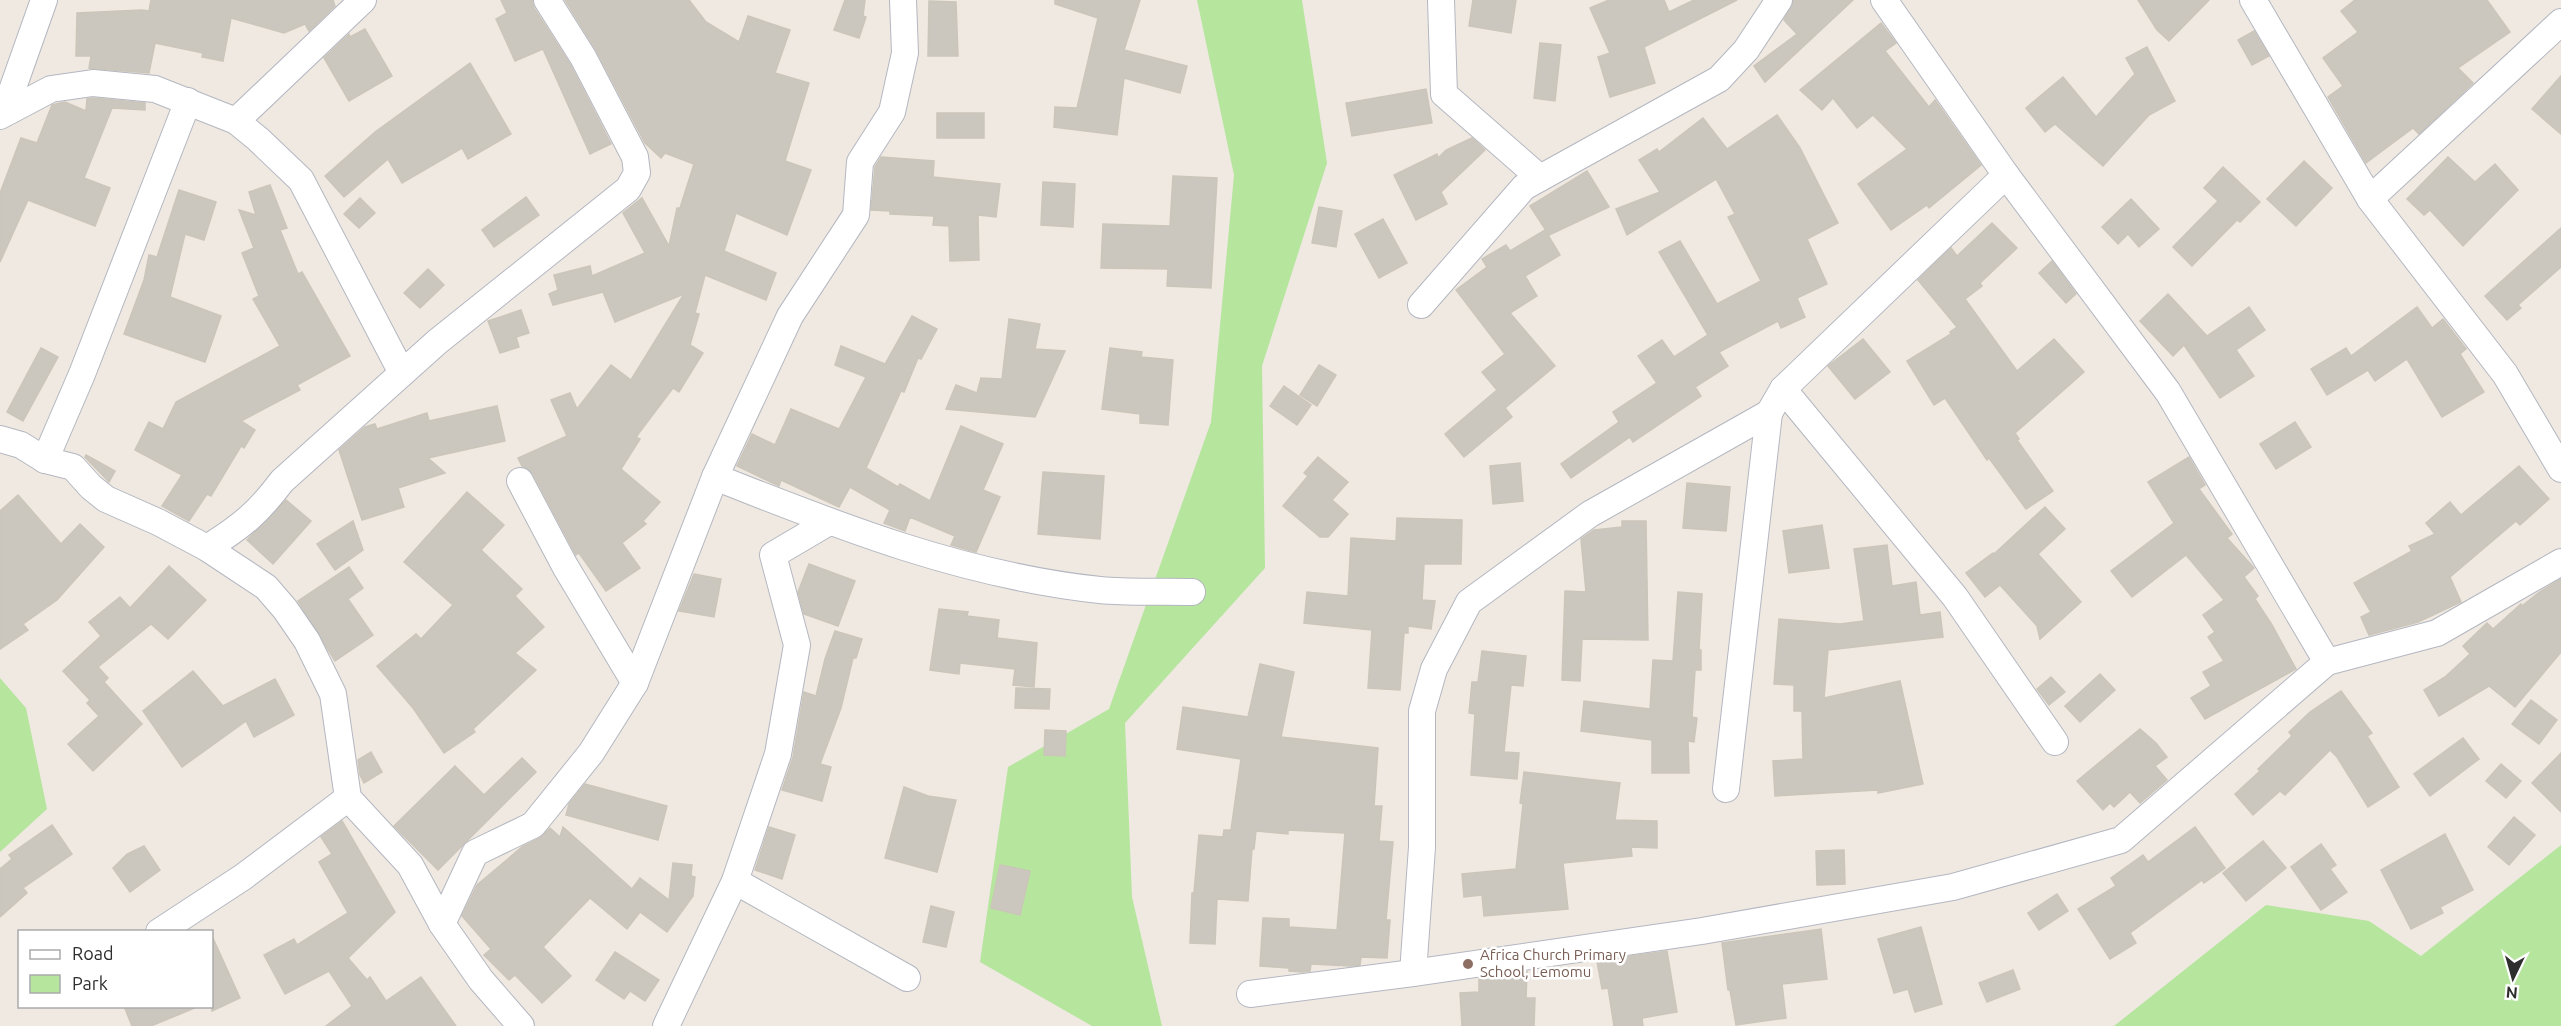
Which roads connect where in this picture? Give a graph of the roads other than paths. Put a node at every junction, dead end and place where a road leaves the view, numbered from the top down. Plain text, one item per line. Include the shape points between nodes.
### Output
1 (44, 0) edge
2 (363, 0) edge
3 (547, 0) edge
4 (903, 0) edge
5 (1441, 0) edge
6 (1779, 0) edge
7 (1884, 0) edge
8 (2253, 0) edge
9 (2561, 22) edge
10 (188, 101) junction
11 (2, 115) edge
12 (236, 121) junction
13 (2006, 175) junction
14 (1540, 178) junction
15 (2370, 199) junction
16 (1421, 305) dead end
17 (402, 374) junction
18 (1783, 389) junction
19 (1769, 413) junction
20 (0, 439) edge
21 (45, 460) junction
22 (2561, 469) edge
23 (715, 477) junction
24 (520, 481) dead end
25 (829, 522) junction
26 (240, 528) junction
27 (207, 548) junction
28 (2561, 562) edge
29 (257, 581) junction
30 (1192, 592) dead end
31 (2327, 663) junction
32 (634, 683) junction
33 (2055, 742) dead end
34 (1726, 789) dead end
35 (348, 798) junction
36 (735, 881) junction
37 (442, 924) junction
38 (162, 930) edge
39 (1413, 973) junction
40 (907, 978) dead end
41 (1250, 994) dead end
42 (521, 1026) edge
43 (666, 1026) edge

1 - 11 street
2 - 12 street
3 - 17 street via 589,67 635,158 637,173 628,189
4 - 23 street via 905,53 892,112 860,162 856,215 790,316
5 - 14 street via 1444,94
6 - 14 street via 1746,50 1719,79
7 - 13 street
8 - 15 street
9 - 15 street
10 - 11 street via 155,88 93,83 51,89
10 - 12 street
10 - 21 street
12 - 17 street via 301,180
13 - 18 street
13 - 31 street via 2168,392
14 - 16 street via 1524,187
15 - 22 street via 2505,374
17 - 26 street via 282,481
18 - 19 street
18 - 33 street via 1955,597
19 - 34 street
19 - 39 street via 1590,514 1469,602 1434,669 1422,711 1422,847
20 - 21 street via 21,445
21 - 27 street via 72,467 106,499
23 - 25 street
23 - 32 street
24 - 32 street
25 - 30 street via 967,567 1101,590
25 - 36 street via 772,555 797,645 778,753
26 - 27 street
26 - 29 street
27 - 29 street
28 - 31 street via 2437,633
29 - 35 street via 285,609 307,641 333,694
31 - 39 street via 2121,840 1953,887 1702,931
32 - 37 street via 591,753 533,825 475,853
35 - 37 street via 410,865
35 - 38 street via 243,877
36 - 40 street
36 - 43 street
37 - 42 street via 481,980
39 - 41 street

